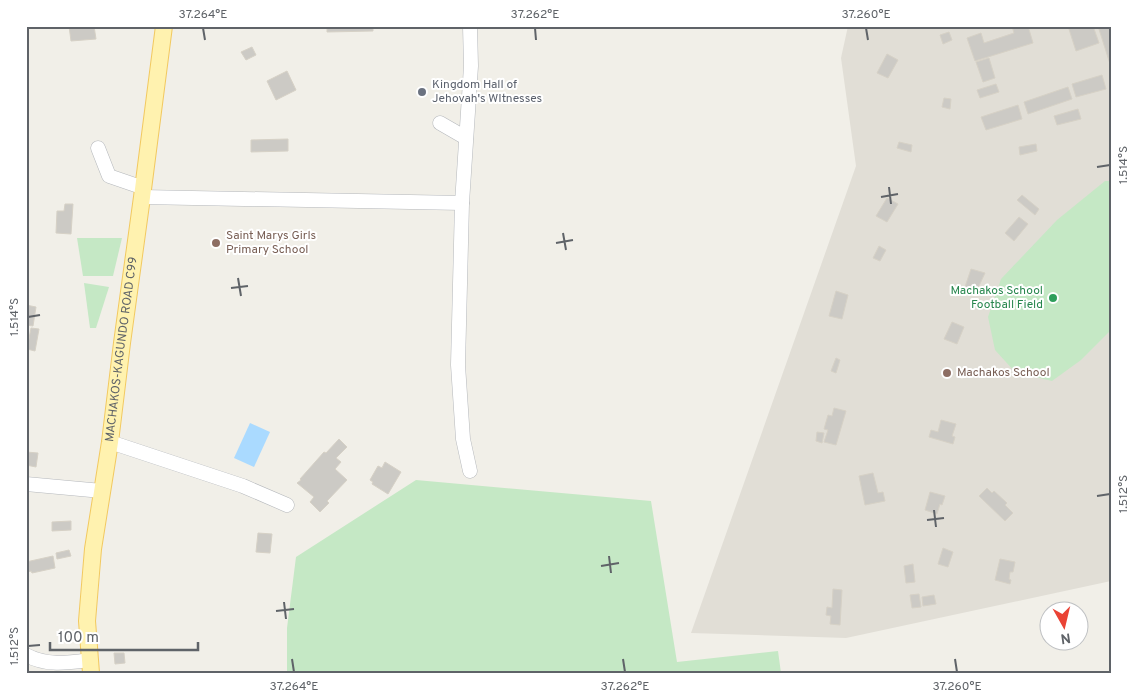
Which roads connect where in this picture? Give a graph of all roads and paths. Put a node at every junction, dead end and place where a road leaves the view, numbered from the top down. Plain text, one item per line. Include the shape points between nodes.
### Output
1 (164, 26) edge
2 (470, 26) edge
3 (440, 123) dead end
4 (466, 138) junction
5 (98, 148) dead end
6 (143, 192) junction
7 (462, 203) junction
8 (110, 442) junction
9 (470, 471) dead end
10 (26, 484) edge
11 (102, 491) junction
12 (287, 505) dead end
13 (26, 655) edge
14 (90, 666) edge

1 - 6 main road, MACHAKOS-KAGUNDO ROAD C99
2 - 4 street
3 - 4 street
4 - 7 street
5 - 6 street via 109,176
6 - 7 street
6 - 8 main road, MACHAKOS-KAGUNDO ROAD C99
7 - 9 street via 458,374 463,439
8 - 11 main road, MACHAKOS-KAGUNDO ROAD C99
8 - 12 street via 243,486
10 - 11 street
11 - 14 main road, MACHAKOS-KAGUNDO ROAD C99 via 88,593
13 - 14 street via 48,663

